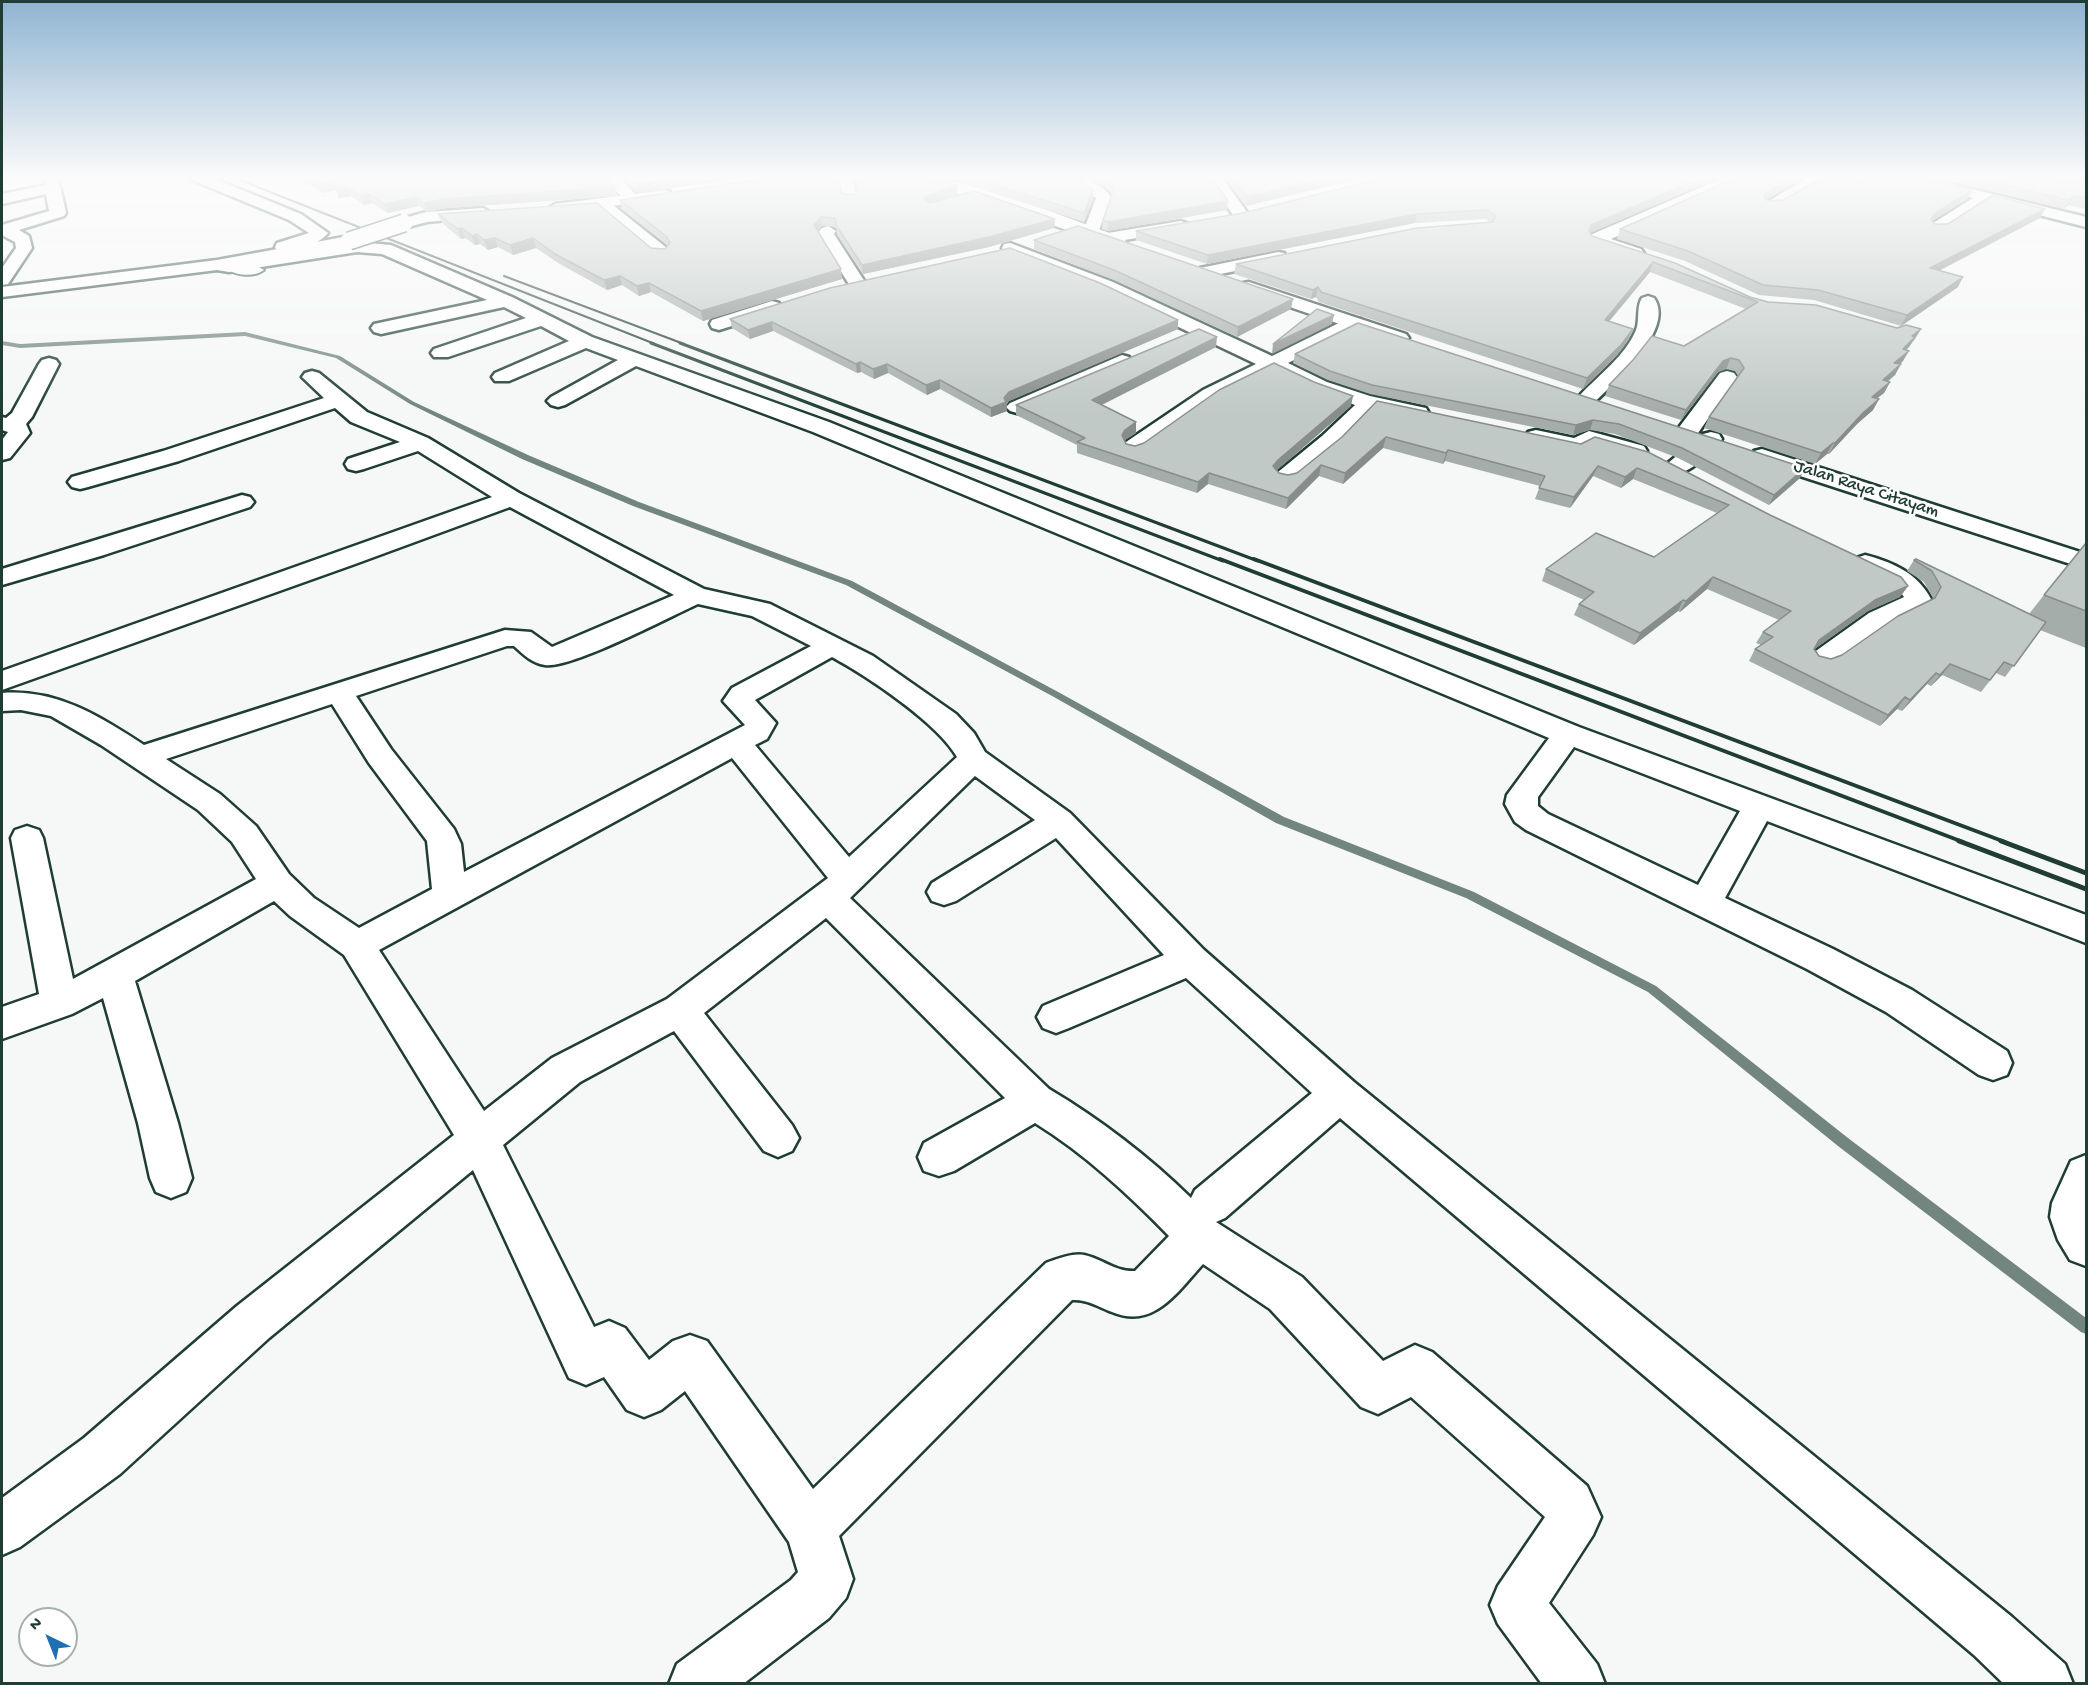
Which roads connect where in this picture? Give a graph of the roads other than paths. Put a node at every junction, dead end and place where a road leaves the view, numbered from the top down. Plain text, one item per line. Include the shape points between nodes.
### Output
1 (19, 256) edge
2 (254, 256) edge
3 (272, 256) edge
4 (322, 256) edge
5 (395, 256) edge
6 (844, 256) edge
7 (1016, 256) edge
8 (1286, 256) edge
9 (1646, 256) edge
10 (1650, 257) edge
11 (1185, 264) edge
12 (217, 266) junction
13 (260, 266) junction
14 (1206, 272) junction
15 (2, 280) edge
16 (255, 285) dead end
17 (836, 288) edge
18 (2, 292) edge
19 (794, 300) edge
20 (506, 301) junction
21 (1648, 303) dead end
22 (543, 320) junction
23 (1354, 323) junction
24 (719, 324) dead end
25 (381, 328) dead end
26 (1198, 329) junction
27 (1178, 338) edge
28 (585, 341) junction
29 (1415, 343) edge
30 (441, 353) dead end
31 (1136, 355) edge
32 (636, 358) junction
33 (1269, 363) junction
34 (49, 364) dead end
35 (502, 376) dead end
36 (312, 377) dead end
37 (1727, 377) dead end
38 (1567, 392) edge
39 (1588, 398) junction
40 (338, 400) junction
41 (558, 401) dead end
42 (1364, 401) junction
43 (1017, 406) edge
44 (1610, 406) edge
45 (1442, 417) edge
46 (6, 424) edge
47 (1666, 424) edge
48 (1688, 431) junction
49 (1516, 433) edge
50 (1711, 439) junction
51 (420, 443) junction
52 (1134, 447) edge
53 (2, 453) edge
54 (356, 464) dead end
55 (1286, 477) edge
56 (80, 482) dead end
57 (511, 498) junction
58 (242, 502) dead end
59 (1841, 551) edge
60 (2086, 562) edge
61 (2, 577) edge
62 (695, 595) junction
63 (832, 646) junction
64 (1823, 659) edge
65 (2, 681) edge
66 (338, 691) junction
67 (2, 702) edge
68 (1568, 734) junction
69 (736, 744) junction
70 (140, 757) junction
71 (974, 759) junction
72 (1759, 806) junction
73 (1059, 821) junction
74 (27, 838) dead end
75 (277, 883) junction
76 (838, 888) junction
77 (944, 892) dead end
78 (450, 894) junction
79 (1705, 903) junction
80 (2086, 929) edge
81 (357, 945) junction
82 (1191, 960) junction
83 (115, 975) junction
84 (59, 1003) junction
85 (680, 1010) junction
86 (1056, 1017) dead end
87 (2, 1023) edge
88 (1993, 1063) dead end
89 (1340, 1094) junction
90 (1035, 1102) junction
91 (778, 1138) dead end
92 (479, 1139) junction
93 (939, 1157) dead end
94 (2086, 1175) edge
95 (171, 1178) dead end
96 (1205, 1220) junction
97 (2086, 1245) edge
98 (810, 1528) junction
99 (2, 1529) edge
100 (697, 1683) edge
101 (1577, 1683) edge
102 (2045, 1683) edge

1 - 15 street
2 - 12 street
3 - 12 street, bridge
4 - 13 street
5 - 20 street
6 - 17 street via 865,280
7 - 26 street via 1107,286
8 - 14 street
9 - 10 street
11 - 14 street
12 - 13 street
12 - 18 street
13 - 16 lane
14 - 23 street
19 - 24 street
20 - 22 street
20 - 25 street
21 - 39 street via 1646,330 1641,338
22 - 28 street
22 - 30 street
23 - 29 street
23 - 33 street
26 - 27 street
26 - 33 street
28 - 32 street
28 - 35 street
31 - 43 street
32 - 41 street
32 - 68 street via 821,427
33 - 42 street via 1320,387
33 - 52 street via 1210,394
34 - 46 street via 21,417
36 - 40 street
37 - 48 street
38 - 39 street
39 - 44 street
40 - 51 street via 374,424
40 - 56 street
42 - 45 street
42 - 55 street via 1366,406
46 - 53 street via 17,427 19,433
47 - 48 street, Jalan Raya Citayam
48 - 50 street, Jalan Raya Citayam
49 - 50 street via 1578,445 1586,438 1624,446 1686,473
50 - 60 street, Jalan Raya Citayam
51 - 54 street
51 - 57 street
57 - 62 street
57 - 65 street
58 - 61 street
59 - 64 street via 1904,581 1918,599 1878,619
62 - 63 street via 761,610
62 - 66 street via 550,657 522,638 505,638
63 - 69 street via 742,695 738,700 761,723 756,732
63 - 71 street via 863,662 937,714 963,740
66 - 70 street
66 - 78 street via 380,756 442,837 448,850 446,880
67 - 70 street via 59,708
68 - 72 street
68 - 79 street via 1523,795 1521,804 1526,814
69 - 76 street
69 - 78 street
70 - 75 street via 209,802 244,834
71 - 73 street
71 - 76 street
72 - 79 street
72 - 80 street
73 - 77 street
73 - 82 street
74 - 84 street
75 - 81 street via 302,908
75 - 83 street
76 - 85 street
76 - 90 street
78 - 81 street
79 - 88 street via 1899,1001
81 - 92 street
82 - 86 street
82 - 89 street
83 - 84 street
83 - 95 street
84 - 87 street
85 - 91 street
85 - 92 street via 566,1070
89 - 96 street
89 - 102 street
90 - 93 street
90 - 96 street
92 - 98 street via 586,1361 609,1344 644,1393 690,1358
92 - 99 street via 253,1322 102,1456
94 - 97 street via 2071,1205 2074,1229
96 - 98 street via 1144,1293 1122,1294 1083,1277 1062,1279
96 - 101 street via 1286,1293 1378,1390 1415,1369 1569,1504 1575,1517 1517,1605
98 - 100 street via 827,1579 810,1599

